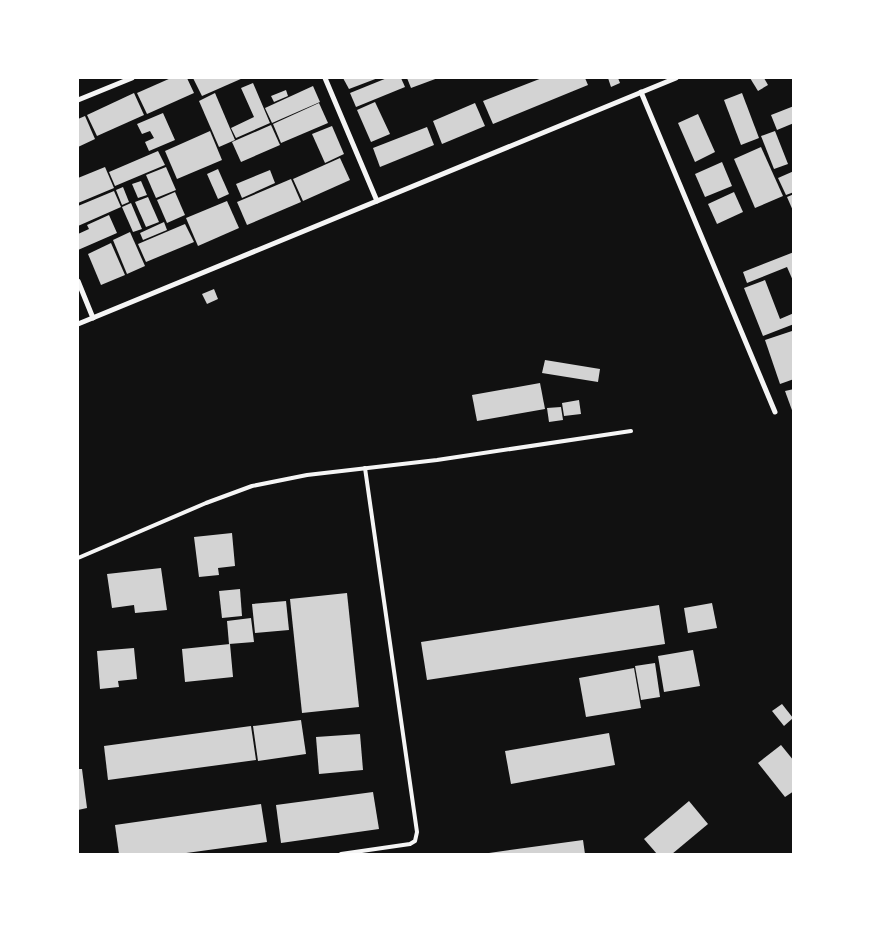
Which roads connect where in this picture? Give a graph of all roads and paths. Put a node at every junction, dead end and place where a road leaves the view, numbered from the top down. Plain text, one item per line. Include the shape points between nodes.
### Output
1 (132, 78) edge
2 (325, 78) edge
3 (676, 78) edge
4 (117, 80) edge
5 (641, 92) junction
6 (78, 100) edge
7 (377, 201) junction
8 (78, 282) edge
9 (93, 318) junction
10 (78, 324) edge
11 (775, 412) dead end
12 (632, 431) dead end
13 (366, 468) junction
14 (78, 558) edge
15 (341, 854) edge

1 - 4 street
2 - 7 street
3 - 5 street
4 - 6 street
5 - 7 street
5 - 11 street
7 - 9 street
8 - 9 street
9 - 10 street
12 - 13 lane
13 - 14 lane via 252,486 206,502
13 - 15 lane via 417,832 415,841 410,844

